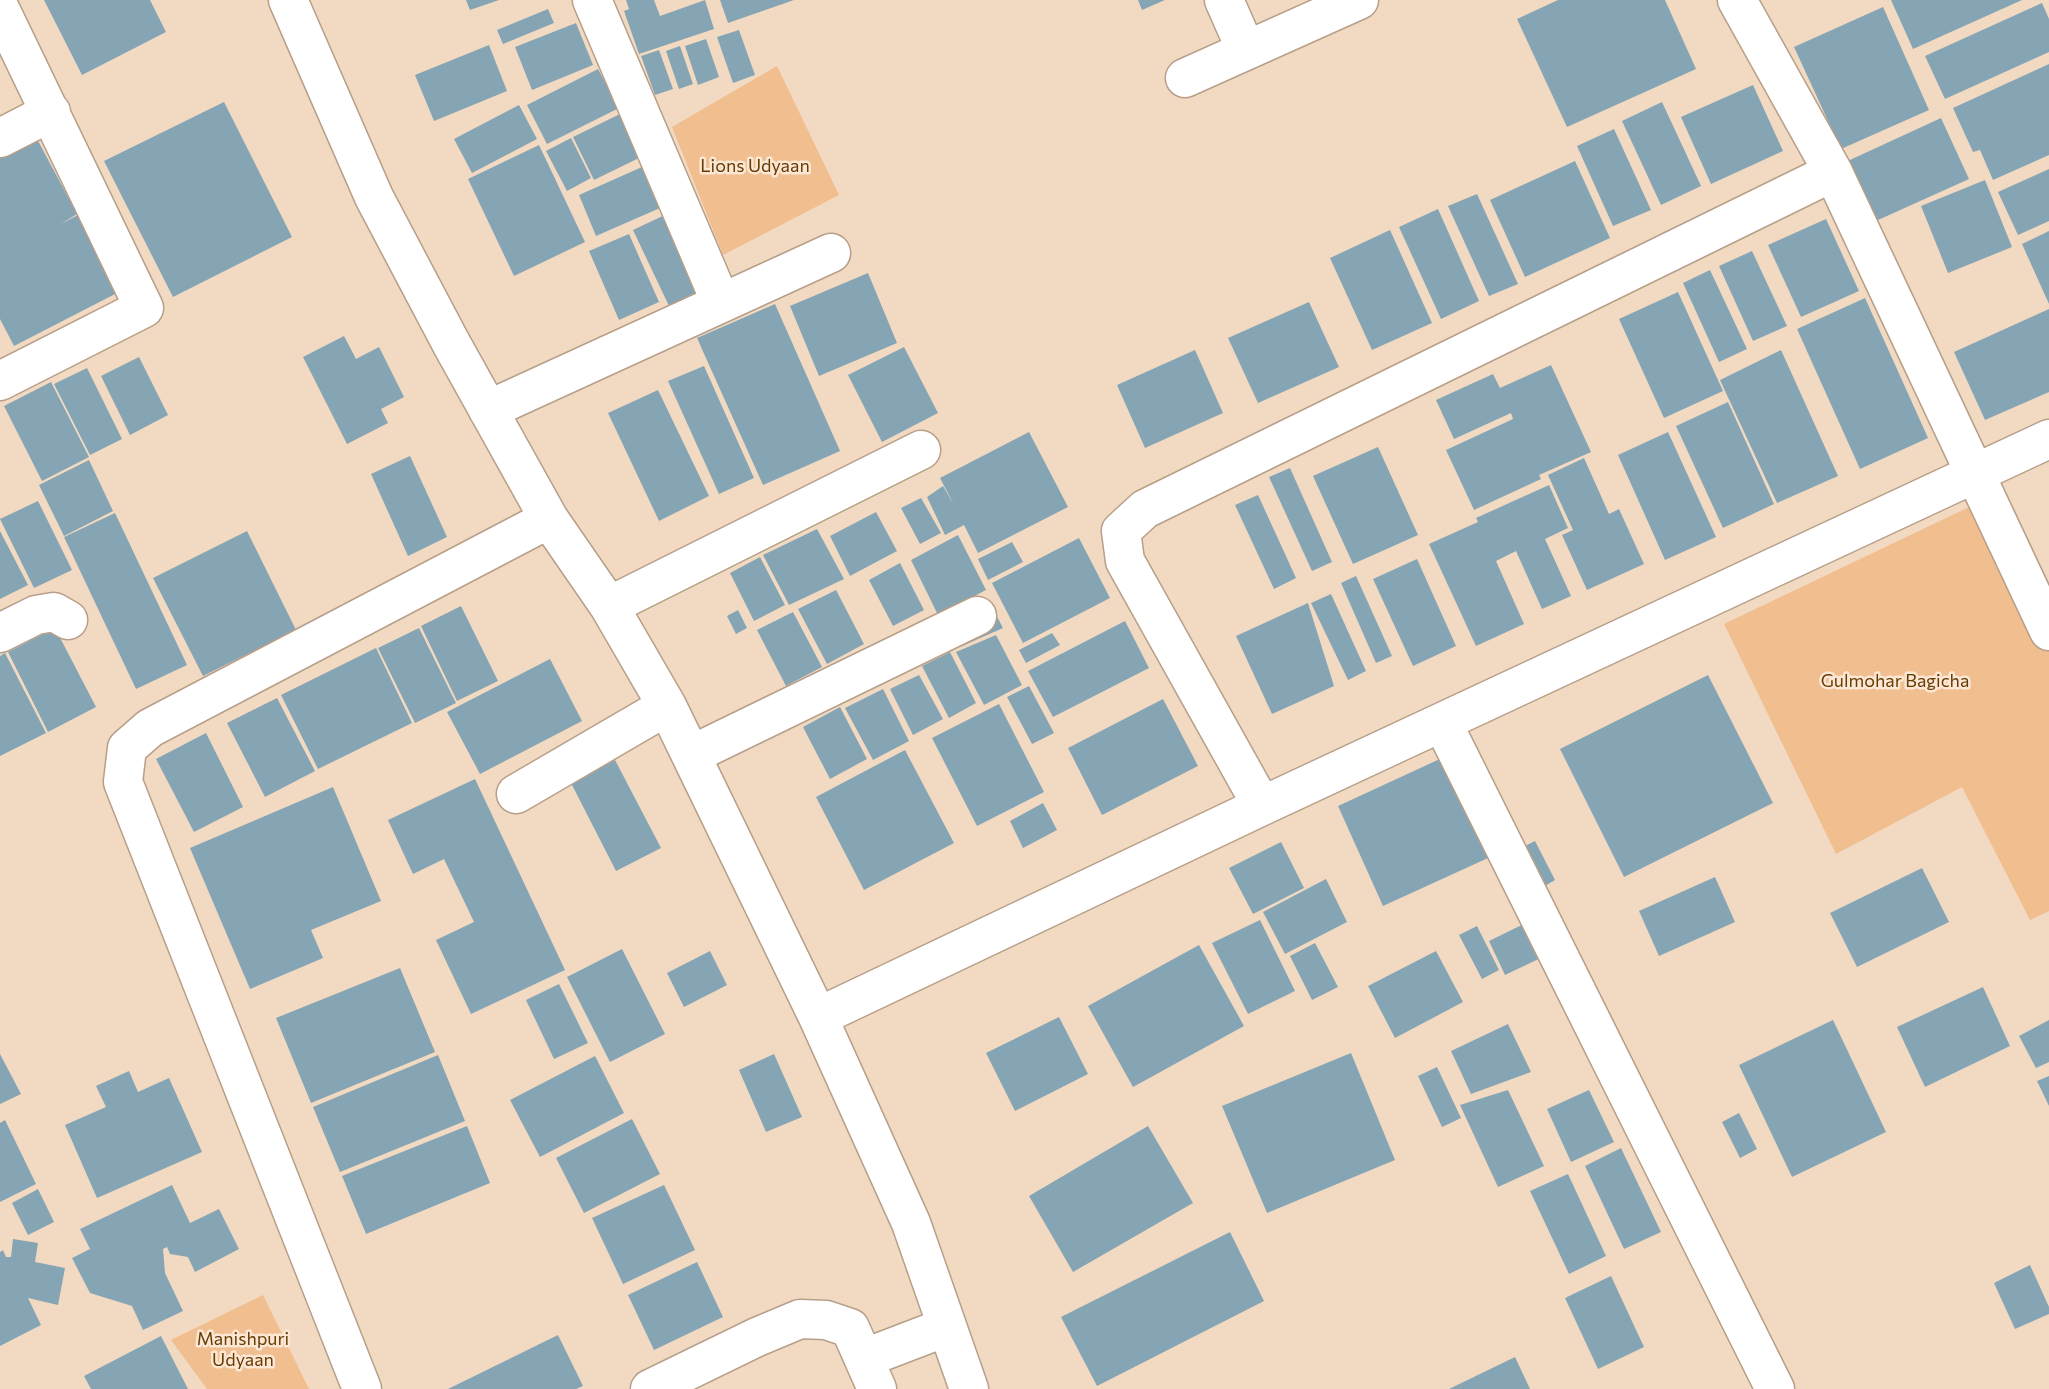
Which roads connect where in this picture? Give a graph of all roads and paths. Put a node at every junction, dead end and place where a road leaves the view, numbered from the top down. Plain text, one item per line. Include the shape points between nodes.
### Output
1 (288, 0) edge
2 (592, 0) edge
3 (1224, 0) edge
4 (1359, 0) edge
5 (1738, 0) edge
6 (0, 9) edge
7 (1246, 50) junction
8 (1185, 78) dead end
9 (51, 113) junction
10 (0, 138) edge
11 (1833, 172) junction
12 (831, 253) dead end
13 (721, 303) junction
14 (0, 381) edge
15 (488, 410) junction
16 (2049, 439) edge
17 (921, 450) dead end
18 (1976, 473) junction
19 (549, 519) junction
20 (609, 606) junction
21 (977, 616) dead end
22 (68, 620) dead end
23 (2049, 631) edge
24 (0, 633) edge
25 (667, 706) junction
26 (1442, 722) junction
27 (691, 755) junction
28 (516, 794) dead end
29 (1262, 806) junction
30 (818, 1017) junction
31 (946, 1327) junction
32 (871, 1374) edge
33 (362, 1389) edge
34 (649, 1389) edge
35 (969, 1389) edge
36 (1775, 1389) edge

1 - 15 street via 374,197
2 - 13 street
3 - 7 street
4 - 7 street
5 - 11 street
6 - 9 street
7 - 8 street
9 - 10 street
9 - 14 street via 144,308
11 - 18 street
11 - 29 street via 1145,509 1121,531 1125,561
12 - 13 street
13 - 15 street
15 - 19 street
16 - 18 street
17 - 20 street
18 - 23 street
18 - 26 street
19 - 20 street
19 - 33 street via 150,728 127,748 123,782
20 - 25 street
21 - 27 street
22 - 24 street via 54,612 36,615
25 - 27 street
25 - 28 street
26 - 29 street
26 - 36 street
27 - 30 street
29 - 30 street
30 - 31 street via 911,1223
31 - 32 street
31 - 35 street
32 - 34 street via 850,1328 826,1320 800,1319

